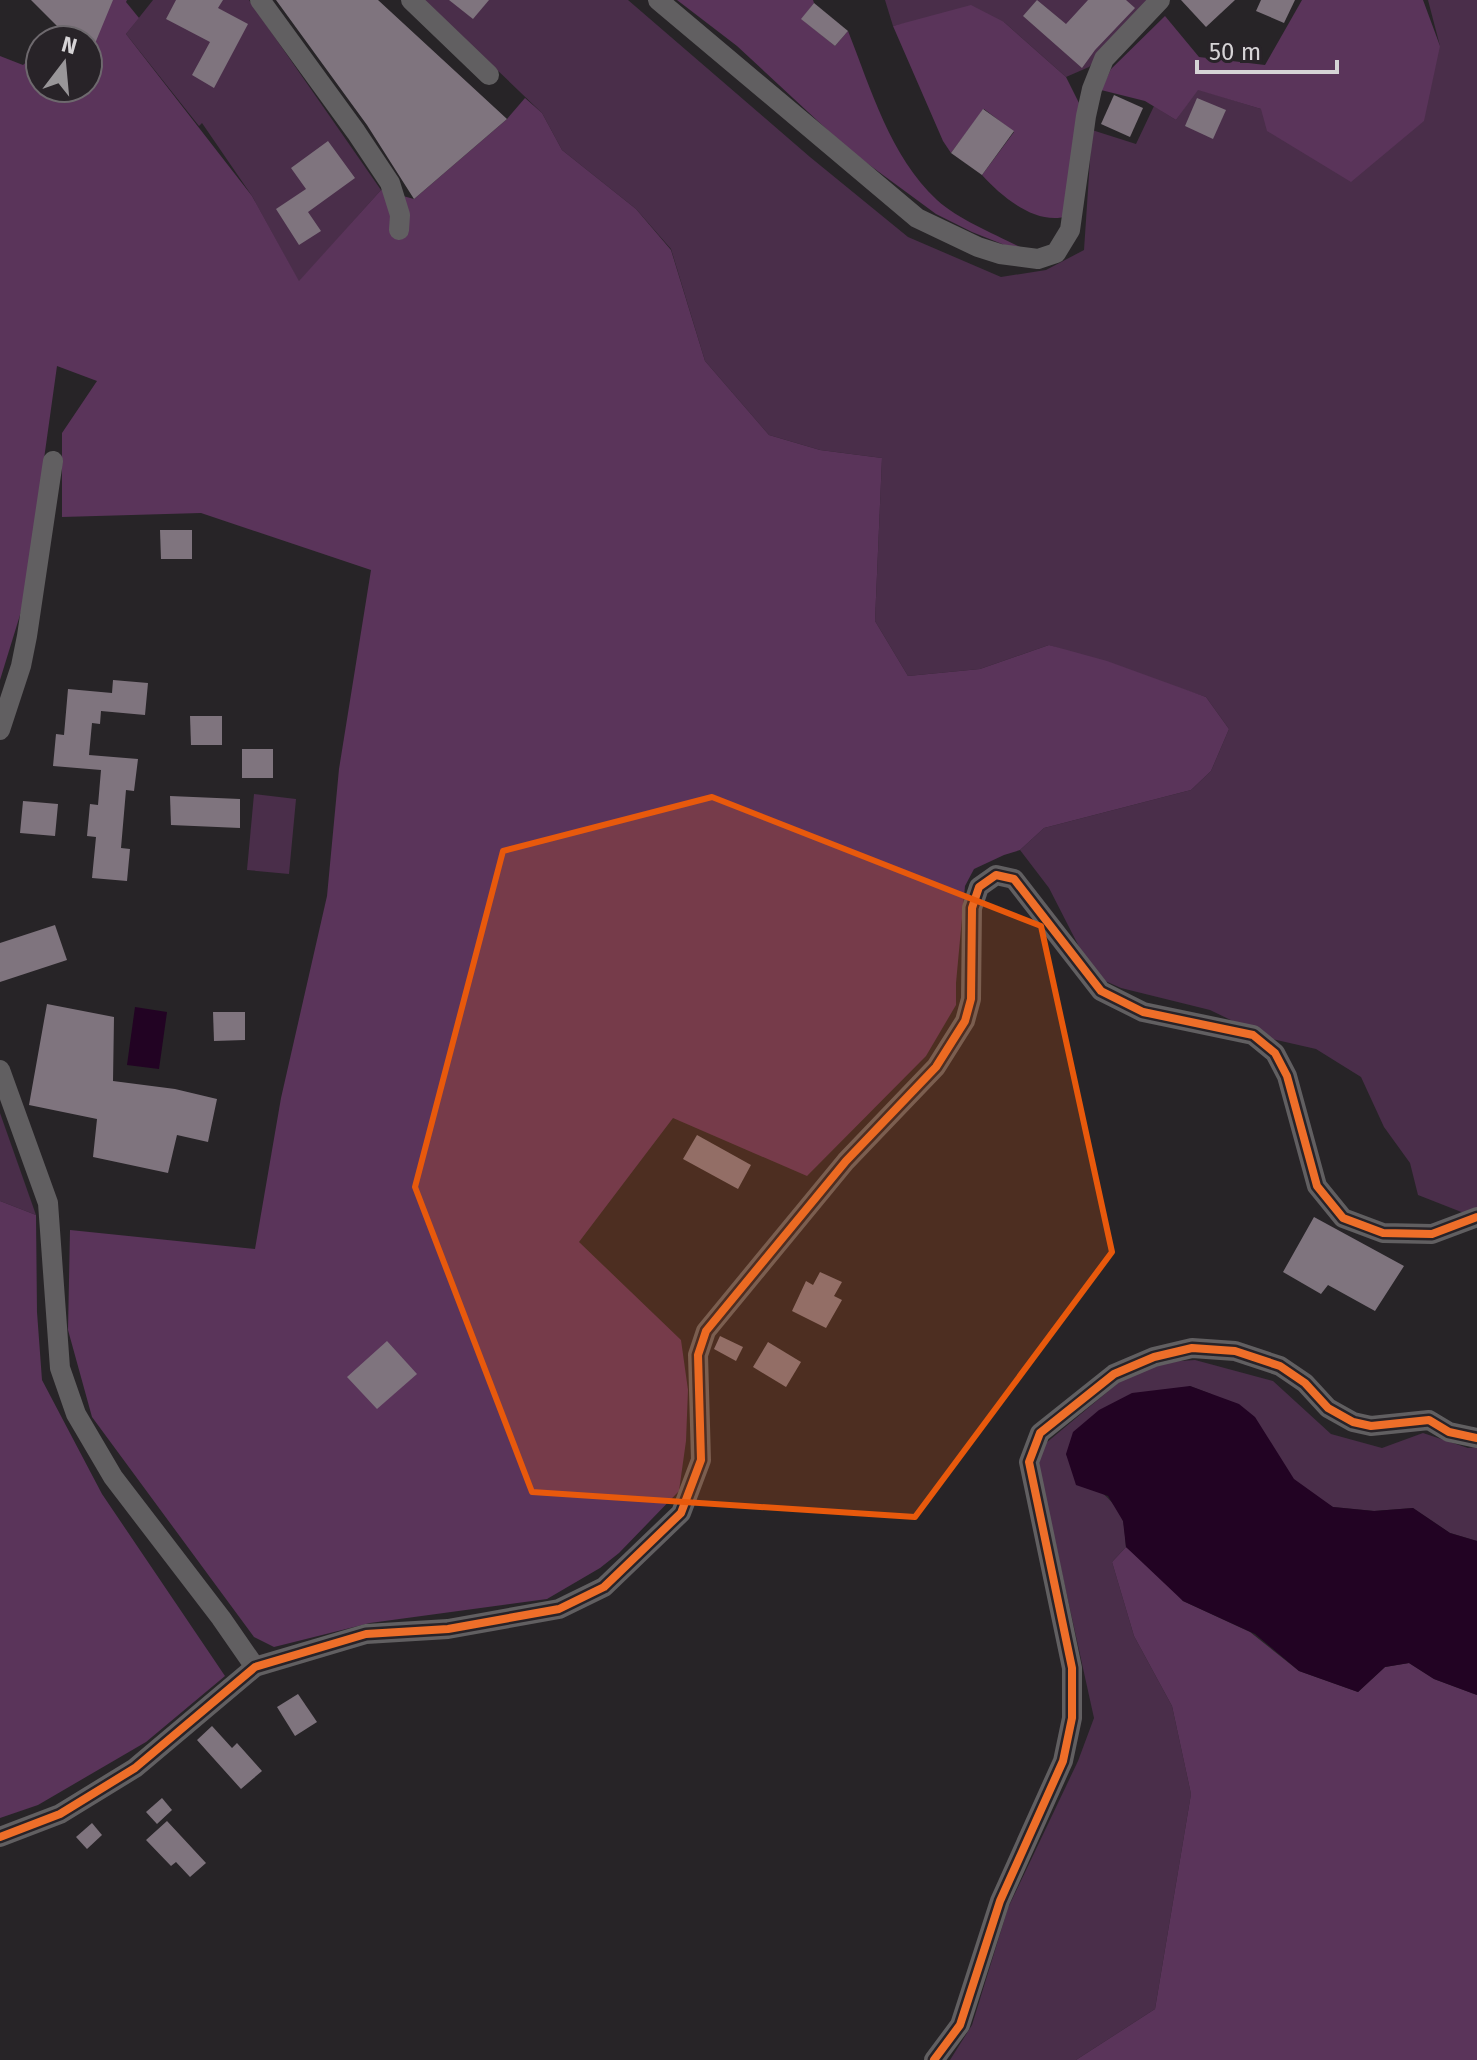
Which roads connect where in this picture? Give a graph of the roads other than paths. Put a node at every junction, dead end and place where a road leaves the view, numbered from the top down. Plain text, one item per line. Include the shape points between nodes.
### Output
1 (260, 0) edge
2 (411, 0) edge
3 (658, 0) edge
4 (1160, 0) edge
5 (489, 75) dead end
6 (399, 230) dead end
7 (53, 461) dead end
8 (0, 730) edge
9 (0, 1070) edge
10 (1477, 1217) edge
11 (1477, 1438) edge
12 (255, 1667) junction
13 (0, 1837) edge
14 (934, 2060) edge

1 - 6 street via 390,183
2 - 5 street
3 - 4 street via 917,218 978,247 1038,259 1056,253 1070,230 1086,116 1104,59
7 - 8 street via 27,636
9 - 12 street via 48,1203 60,1368 76,1414 113,1477
10 - 12 street via 1432,1234 1383,1233 1343,1218 1317,1186 1287,1076 1275,1053 1253,1035 1143,1012 1101,991 1014,879 996,875 979,887 972,908 971,999 965,1021 936,1067 846,1161 706,1331 698,1355 701,1460 681,1513 604,1587 559,1609 448,1629 366,1634
11 - 14 street via 1449,1432 1429,1420 1371,1426 1353,1422 1328,1408 1280,1366 1235,1351 1192,1348 1114,1374 1040,1433 1029,1462 1072,1668 1072,1718 1063,1761 1000,1901 960,2025
12 - 13 street via 135,1768 60,1814

